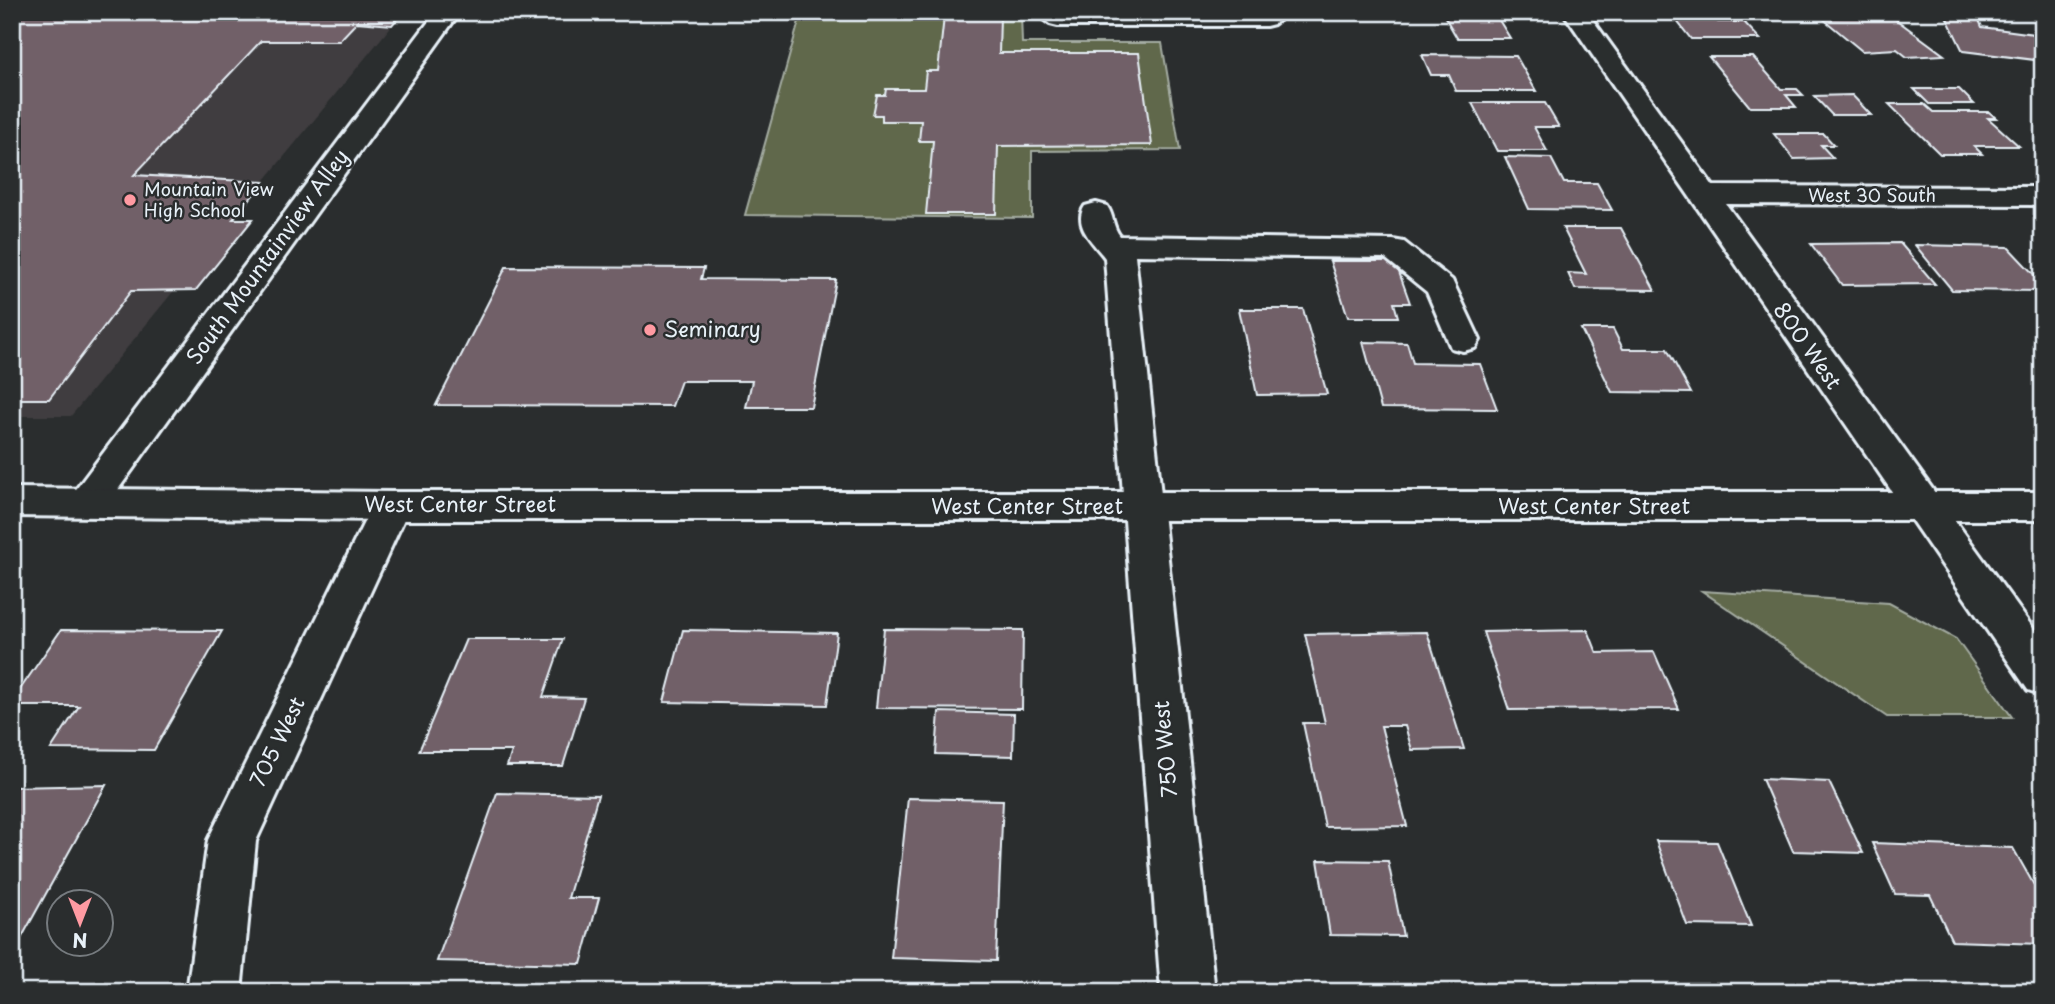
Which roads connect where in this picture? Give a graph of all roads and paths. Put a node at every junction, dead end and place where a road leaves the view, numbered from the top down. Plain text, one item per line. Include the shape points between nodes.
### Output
1 (448, 12) edge
2 (1046, 12) edge
3 (1575, 12) edge
4 (1271, 16) edge
5 (1701, 195) junction
6 (2043, 196) edge
7 (1096, 212) dead end
8 (1112, 245) junction
9 (1463, 340) dead end
10 (12, 502) edge
11 (88, 502) junction
12 (391, 506) junction
13 (2043, 506) edge
14 (1145, 507) junction
15 (1921, 507) junction
16 (2043, 677) edge
17 (214, 992) edge
18 (1188, 992) edge

1 - 11 street, South Mountainview Alley
2 - 4 street via 1058,19
3 - 5 street, 800 West
5 - 6 street, West 30 South
5 - 15 street, 800 West
7 - 8 street, 750 West via 1097,227
8 - 9 street via 1393,249 1441,287
8 - 14 street, 750 West via 1121,257
10 - 11 street, West Center Street
11 - 12 street, West Center Street
12 - 14 street, West Center Street
12 - 17 street, 705 West via 232,839
13 - 15 street, West Center Street
14 - 15 street, West Center Street
14 - 18 street, 750 West
15 - 16 street, 800 West

